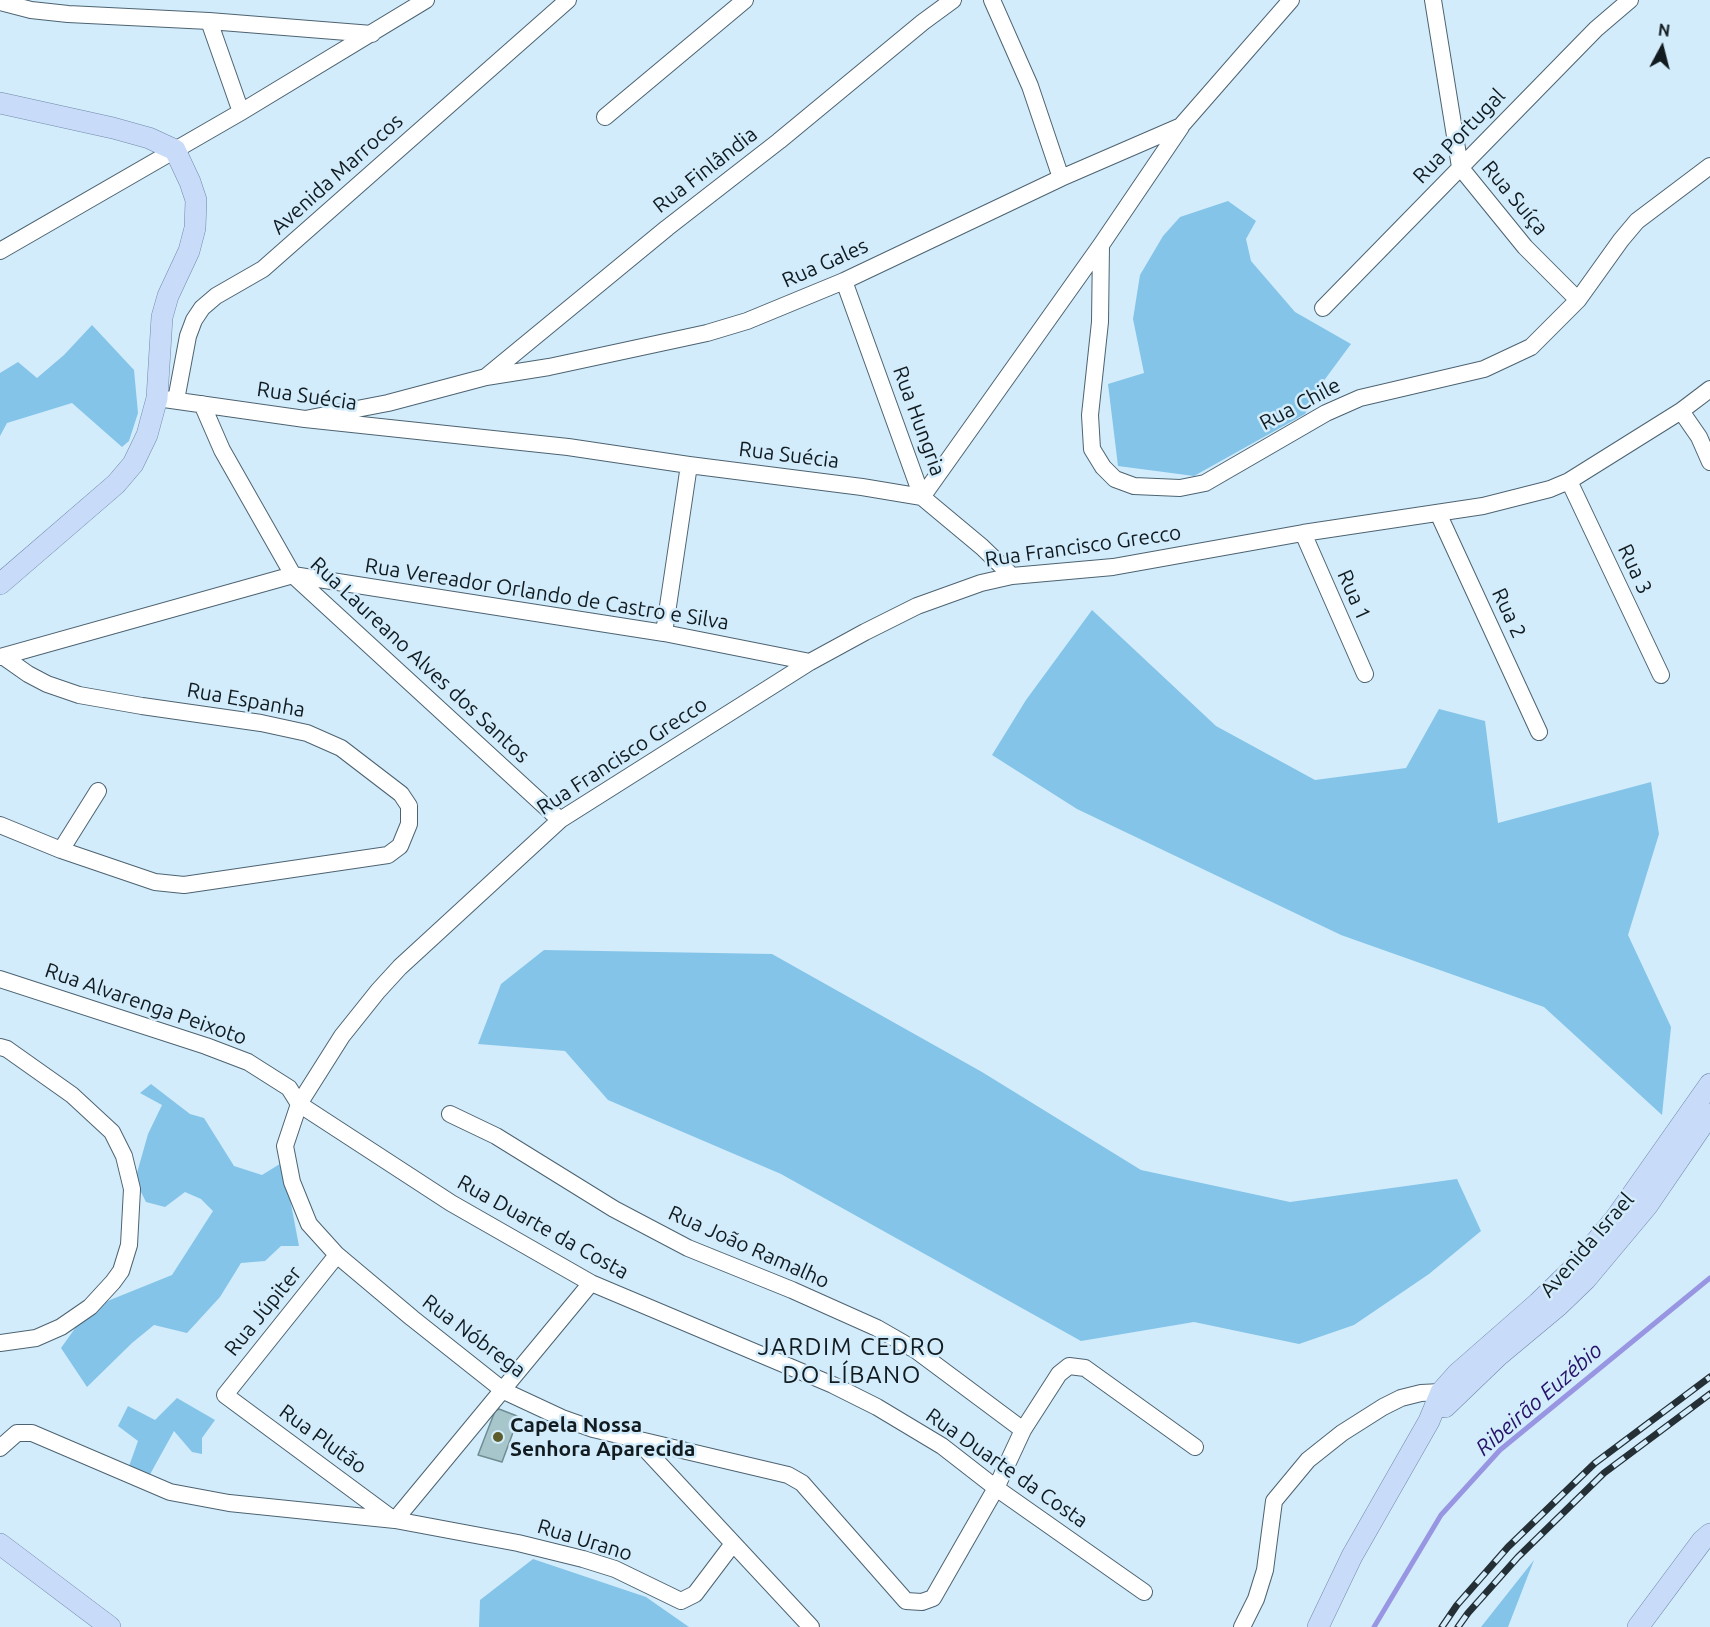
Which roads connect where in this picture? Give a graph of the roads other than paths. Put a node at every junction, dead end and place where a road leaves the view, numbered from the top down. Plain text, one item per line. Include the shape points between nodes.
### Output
1 (46, 0) edge
2 (426, 0) edge
3 (568, 0) edge
4 (745, 0) edge
5 (953, 0) edge
6 (992, 0) edge
7 (1291, 0) edge
8 (1433, 0) edge
9 (1629, 0) edge
10 (0, 2) edge
11 (68, 14) junction
12 (209, 21) junction
13 (372, 34) junction
14 (0, 103) edge
15 (241, 112) junction
16 (605, 117) dead end
17 (1181, 126) junction
18 (175, 150) junction
19 (1710, 166) edge
20 (1460, 167) junction
21 (1061, 178) junction
22 (1101, 245) junction
23 (0, 251) edge
24 (844, 281) junction
25 (1578, 300) junction
26 (1323, 308) dead end
27 (486, 377) junction
28 (1710, 389) edge
29 (167, 399) junction
30 (202, 404) junction
31 (1681, 411) junction
32 (305, 419) junction
33 (1710, 462) edge
34 (688, 465) junction
35 (1569, 481) junction
36 (922, 497) junction
37 (1438, 513) junction
38 (1303, 534) junction
39 (293, 575) junction
40 (1012, 576) junction
41 (0, 584) edge
42 (664, 633) junction
43 (2, 657) edge
44 (810, 662) junction
45 (1365, 674) dead end
46 (1660, 675) dead end
47 (1539, 732) dead end
48 (98, 790) dead end
49 (560, 820) junction
50 (0, 825) edge
51 (62, 850) junction
52 (0, 979) edge
53 (0, 1047) edge
54 (1710, 1084) edge
55 (299, 1104) junction
56 (450, 1114) dead end
57 (1710, 1114) edge
58 (337, 1255) junction
59 (591, 1283) junction
60 (0, 1343) edge
61 (504, 1391) junction
62 (225, 1395) joint
63 (1448, 1395) junction
64 (1023, 1430) junction
65 (637, 1440) junction
66 (1195, 1447) dead end
67 (0, 1448) edge
68 (996, 1488) junction
69 (395, 1520) junction
70 (1710, 1534) edge
71 (0, 1544) edge
72 (732, 1545) junction
73 (1144, 1592) dead end
74 (110, 1627) edge
75 (811, 1627) edge
76 (1242, 1627) edge
77 (1318, 1627) edge
78 (1638, 1627) edge

1 - 11 street
2 - 13 street
3 - 29 street, Avenida Marrocos via 263,269 202,308 194,320
4 - 16 street
5 - 27 street, Rua Finlândia
6 - 21 street via 1030,86
7 - 17 street, Rua Gales
8 - 20 street, Rua Suíça
9 - 20 street, Rua Portugal
10 - 11 street
11 - 12 street
12 - 13 street
12 - 15 street
13 - 15 street
14 - 18 main road via 113,128
15 - 18 street
17 - 21 street, Rua Gales
17 - 22 street
18 - 23 street
18 - 29 main road via 196,200 189,251 162,317
19 - 25 street, Rua Chile via 1637,221
20 - 25 street, Rua Suíça via 1525,247
20 - 26 street, Rua Portugal
21 - 24 street, Rua Gales
22 - 25 street, Rua Chile via 1100,322 1090,415 1092,449 1115,479 1134,486 1180,488 1205,483 1326,413 1360,398 1484,369 1532,347
22 - 36 street
24 - 27 street, Rua Gales via 707,333
24 - 36 street, Rua Hungria
27 - 32 street, Rua Gales via 388,403
28 - 31 street, Rua Francisco Grecco
29 - 30 street
29 - 41 main road via 133,464 116,484
30 - 32 street, Rua Suécia
30 - 39 street, Rua Laureano Alves dos Santos via 222,450
31 - 33 street
31 - 35 street, Rua Francisco Grecco
32 - 34 street, Rua Suécia via 568,447
34 - 36 street, Rua Suécia
34 - 42 street
35 - 37 street, Rua Francisco Grecco via 1523,497
35 - 46 street, Rua 3
36 - 40 street, Rua Hungria
37 - 38 street, Rua Francisco Grecco
37 - 47 street, Rua 2
38 - 40 street, Rua Francisco Grecco via 1113,567
38 - 45 street, Rua 1
39 - 42 street, Rua Vereador Orlando de Castro e Silva
39 - 43 street, Rua Vereador Orlando de Castro e Silva
39 - 49 street, Rua Laureano Alves dos Santos
40 - 44 street, Rua Francisco Grecco via 981,582 917,606
42 - 44 street, Rua Vereador Orlando de Castro e Silva
43 - 51 street, Rua Espanha via 47,684 79,694 308,733 340,748 401,794 409,806 409,824 400,846 388,855 184,885 155,882
44 - 49 street, Rua Francisco Grecco
48 - 51 street
49 - 55 street, Rua Francisco Grecco via 378,991 342,1036
50 - 51 street
52 - 55 street, Rua Alvarenga Peixoto via 248,1062 289,1088
53 - 60 street via 72,1095 112,1132 124,1156 132,1189 129,1245 122,1270 113,1282 90,1307 61,1327 36,1338
54 - 63 main road, Avenida Israel via 1615,1219 1574,1268 1457,1374
55 - 58 street, Rua Nóbrega via 285,1146 292,1182 309,1224
55 - 59 street, Rua Duarte da Costa via 452,1203
56 - 64 street, Rua João Ramalho via 496,1136 614,1209 688,1248 877,1328 917,1351
57 - 63 main road, Avenida Israel via 1647,1206 1586,1279
58 - 61 street, Rua Nóbrega
58 - 62 street, Rua Júpiter
59 - 61 street
59 - 68 street, Rua Duarte da Costa via 869,1402 942,1446
61 - 65 street, Rua Nóbrega via 562,1418
61 - 69 street
62 - 69 street, Rua Plutão
63 - 76 street via 1421,1393 1401,1398 1342,1433 1308,1460 1274,1501 1265,1570
63 - 77 main road, Avenida Israel via 1429,1421 1352,1556
64 - 66 street via 1062,1369 1077,1365
64 - 68 street
65 - 68 street, Rua Nóbrega via 788,1476 802,1483 906,1601 933,1598
65 - 72 street
67 - 69 street, Rua Urano via 17,1433 33,1432 170,1492 229,1503
68 - 73 street, Rua Duarte da Costa
69 - 72 street, Rua Urano via 583,1559 615,1569 681,1601 695,1594
70 - 78 main road
71 - 74 main road
72 - 75 street

